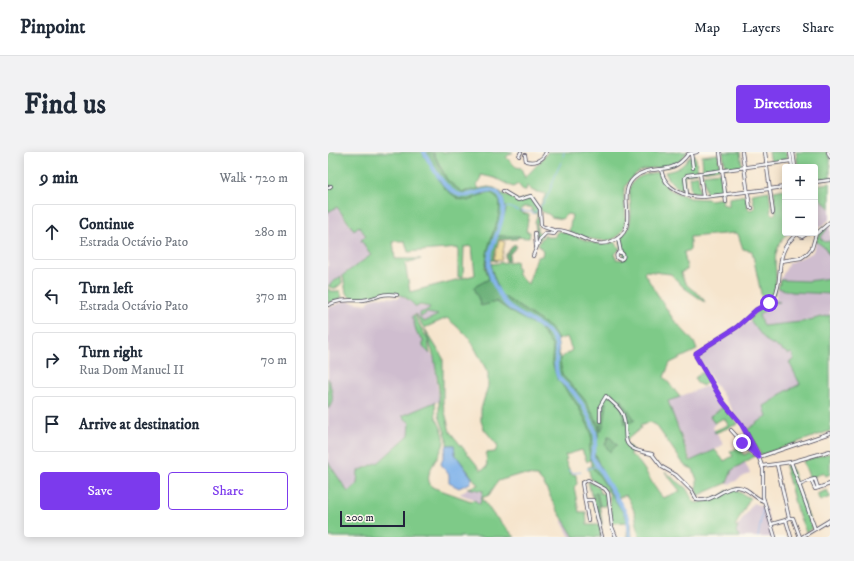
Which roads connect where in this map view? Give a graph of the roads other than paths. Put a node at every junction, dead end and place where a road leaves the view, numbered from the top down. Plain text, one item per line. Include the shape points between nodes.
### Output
1 (521, 152) edge
2 (546, 152) edge
3 (697, 152) edge
4 (720, 152) edge
5 (742, 152) edge
6 (765, 152) edge
7 (790, 152) edge
8 (793, 152) edge
9 (828, 152) edge
10 (691, 153) edge
11 (525, 155) dead end
12 (519, 156) dead end
13 (830, 157) edge
14 (791, 161) junction
15 (767, 164) junction
16 (792, 164) edge
17 (795, 164) edge
18 (744, 167) junction
19 (693, 168) dead end
20 (661, 170) junction
21 (722, 170) junction
22 (700, 173) junction
23 (830, 180) edge
24 (818, 182) edge
25 (782, 187) edge
26 (770, 189) junction
27 (503, 191) dead end
28 (748, 192) junction
29 (726, 194) junction
30 (687, 195) junction
31 (703, 197) junction
32 (726, 202) dead end
33 (752, 208) dead end
34 (773, 213) dead end
35 (830, 222) edge
36 (556, 231) junction
37 (535, 233) dead end
38 (795, 236) edge
39 (618, 238) junction
40 (536, 247) junction
41 (621, 253) dead end
42 (533, 256) dead end
43 (781, 261) junction
44 (397, 295) dead end
45 (328, 305) edge
46 (600, 421) dead end
47 (730, 430) dead end
48 (830, 433) edge
49 (830, 451) edge
50 (759, 457) junction
51 (791, 462) junction
52 (777, 465) junction
53 (762, 466) junction
54 (830, 484) edge
55 (799, 485) junction
56 (585, 500) junction
57 (764, 501) junction
58 (788, 519) junction
59 (588, 520) dead end
60 (830, 520) edge
61 (772, 524) junction
62 (815, 529) junction
63 (602, 537) edge
64 (616, 537) edge
65 (775, 537) edge
66 (791, 537) edge
67 (801, 537) edge

1 - 12 street
2 - 11 street via 535,162 526,161
3 - 10 street
4 - 21 street
5 - 18 street
6 - 15 street
7 - 14 street
8 - 17 street
9 - 13 street
10 - 19 street
10 - 20 street via 678,166
14 - 15 street
14 - 16 street
15 - 18 street
15 - 26 street
18 - 21 street
18 - 28 street
20 - 30 street via 670,186
20 - 39 street via 639,174 629,185 626,197 628,221
21 - 22 street
21 - 29 street
22 - 30 street via 685,177
22 - 31 street
23 - 24 street
25 - 26 street
26 - 28 street
26 - 34 street
27 - 36 street via 518,200 531,196 540,209 541,226
28 - 29 street
28 - 33 street
29 - 31 street
29 - 32 street
30 - 31 street
35 - 43 street via 817,232 808,253 801,258
36 - 39 street via 560,230 602,244
36 - 40 street via 552,234 543,234
37 - 40 street
38 - 43 street via 785,245
39 - 41 street
40 - 42 street
43 - 50 street via 773,300 696,353 723,402 742,425
44 - 45 street via 380,295 363,300 348,299
46 - 57 street via 600,404 606,396 622,411 625,441 629,446 652,454 662,468 676,475 692,491 697,500 710,499 737,486 749,490
47 - 50 street
48 - 50 street
49 - 51 street
50 - 53 street
51 - 52 street
51 - 55 street
52 - 53 street
52 - 58 street
53 - 57 street
54 - 55 street via 815,489 811,480
55 - 62 street
56 - 59 street
56 - 63 street via 593,500
56 - 64 street via 582,483 586,480 606,491
57 - 61 street
58 - 61 street
58 - 66 street
58 - 67 street via 793,518
60 - 62 street
61 - 65 street
62 - 67 street

